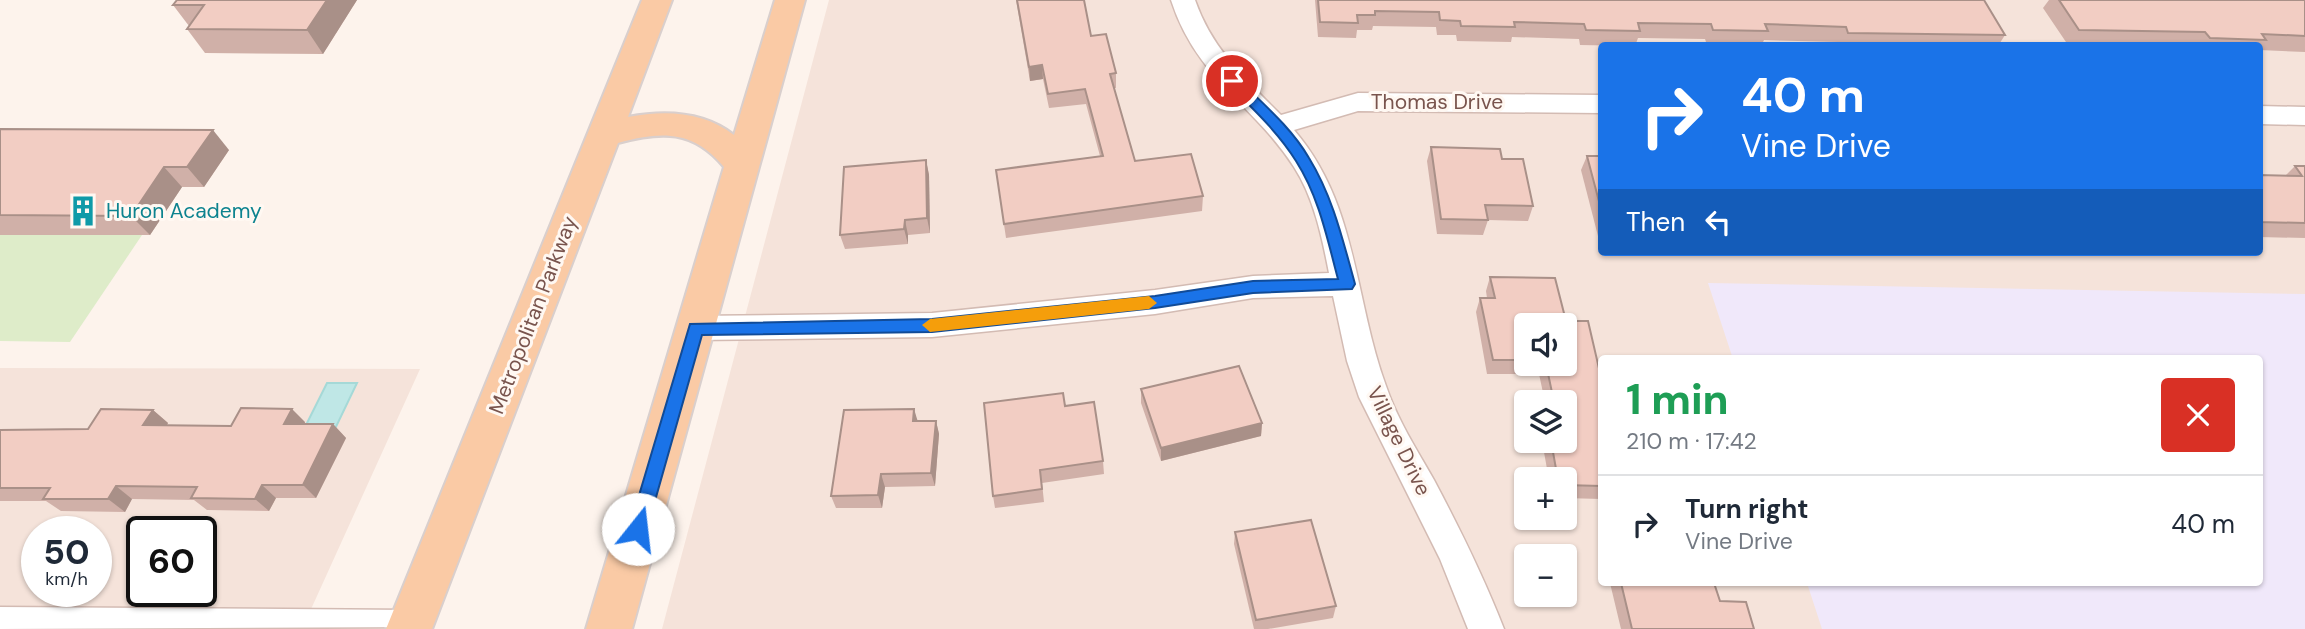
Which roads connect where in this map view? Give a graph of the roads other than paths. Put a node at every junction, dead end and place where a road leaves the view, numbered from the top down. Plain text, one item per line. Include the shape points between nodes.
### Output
1 (657, 0) edge
2 (790, 0) edge
3 (1183, 0) edge
4 (1598, 104) edge
5 (2263, 116) edge
6 (2305, 116) edge
7 (1277, 126) junction
8 (603, 135) junction
9 (743, 165) junction
10 (1347, 284) junction
11 (695, 328) junction
12 (0, 624) edge
13 (410, 628) edge
14 (609, 629) edge
15 (1486, 629) edge

1 - 8 main road, Metropolitan Parkway
2 - 9 main road
3 - 7 street, Village Drive via 1214,62
4 - 7 street, Thomas Drive via 1358,102
5 - 6 street
7 - 10 street, Village Drive via 1316,182
8 - 9 main road via 649,124 690,125 728,145
8 - 13 main road, Metropolitan Parkway
9 - 11 main road
10 - 11 street via 1253,287 932,325
10 - 15 street, Village Drive via 1359,354 1385,422 1432,509
11 - 14 main road
12 - 13 street

